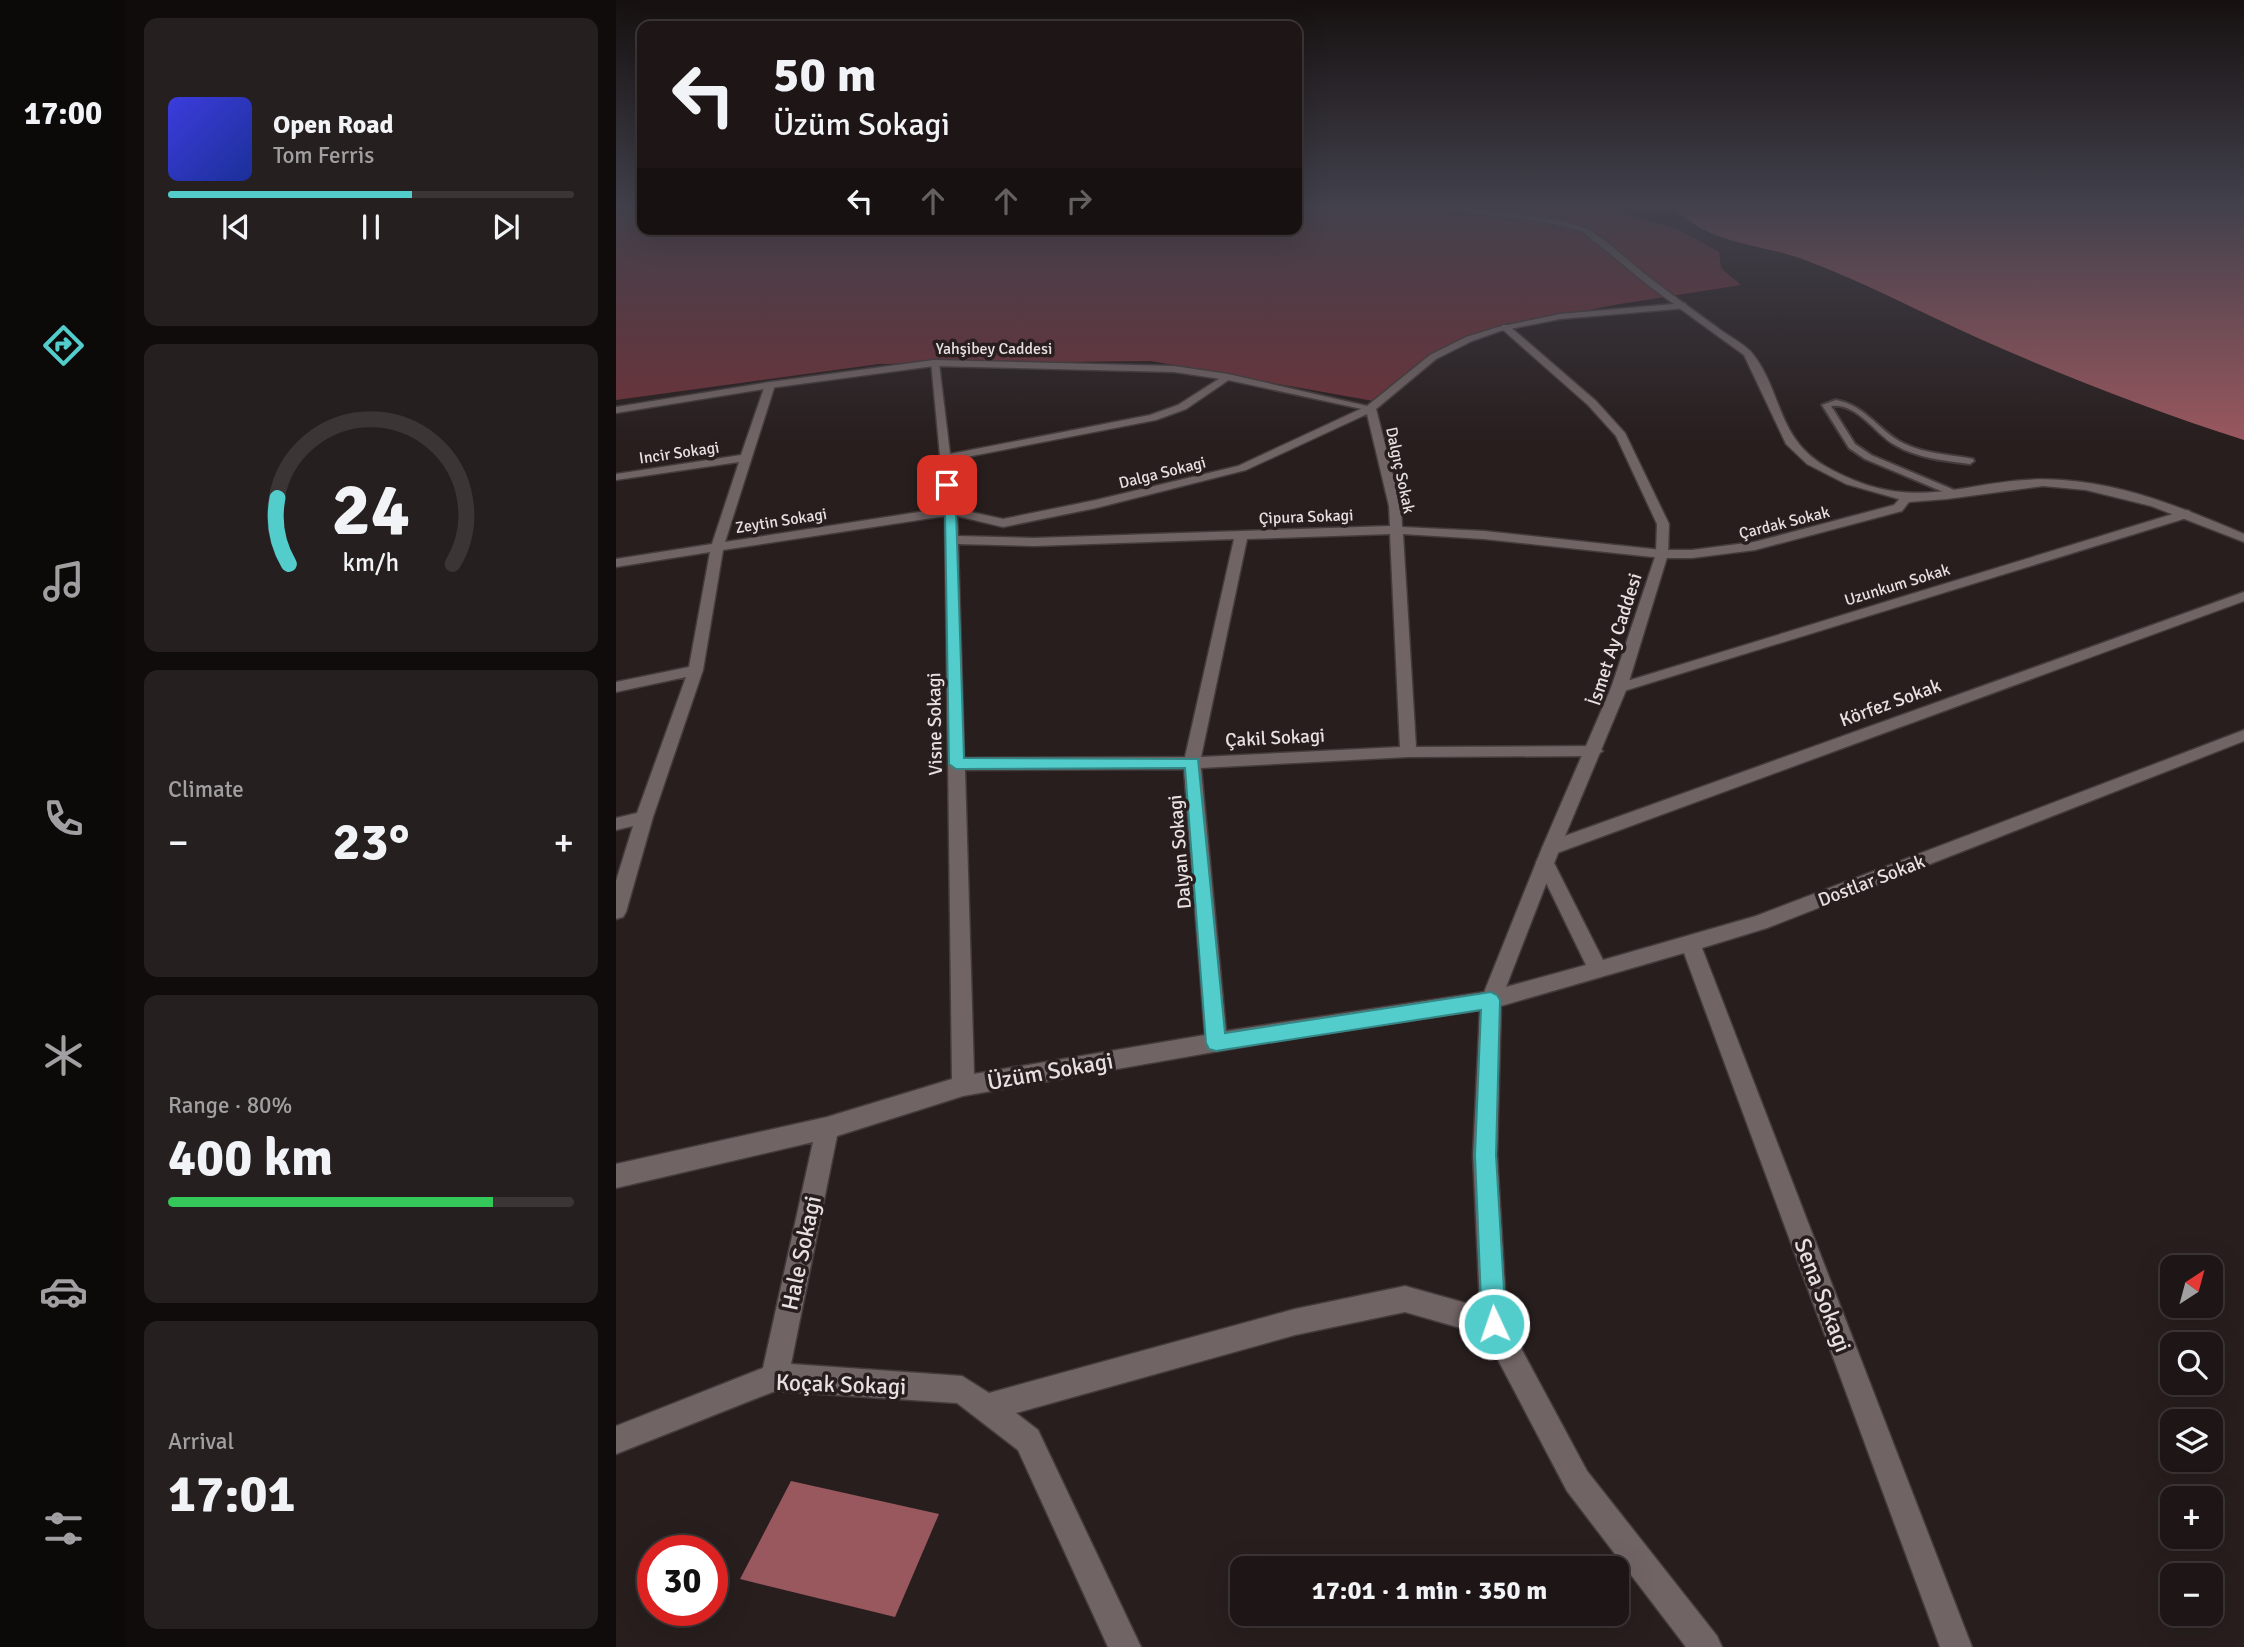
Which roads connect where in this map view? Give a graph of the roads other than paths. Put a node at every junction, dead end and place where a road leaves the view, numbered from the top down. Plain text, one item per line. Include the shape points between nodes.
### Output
1 (1653, 285) edge
2 (1685, 306) junction
3 (1505, 327) junction
4 (934, 363) junction
5 (1228, 377) junction
6 (770, 385) junction
7 (1371, 408) junction
8 (616, 411) edge
9 (746, 458) junction
10 (944, 458) junction
11 (1969, 461) dead end
12 (616, 477) edge
13 (1956, 494) junction
14 (1906, 498) junction
15 (951, 511) junction
16 (2186, 514) junction
17 (1396, 530) junction
18 (1241, 536) junction
19 (2244, 538) edge
20 (951, 540) junction
21 (717, 547) junction
22 (1662, 554) junction
23 (616, 563) edge
24 (2244, 596) edge
25 (696, 670) junction
26 (616, 687) edge
27 (1619, 688) junction
28 (2244, 735) edge
29 (1595, 751) junction
30 (1408, 752) junction
31 (1192, 762) junction
32 (956, 764) junction
33 (643, 817) junction
34 (616, 824) edge
35 (1548, 855) junction
36 (616, 912) edge
37 (1690, 943) junction
38 (1598, 970) junction
39 (1491, 1000) junction
40 (1216, 1043) junction
41 (963, 1086) junction
42 (827, 1128) junction
43 (616, 1176) edge
44 (1494, 1324) junction
45 (775, 1377) junction
46 (986, 1408) junction
47 (616, 1440) edge
48 (1118, 1644) edge
49 (1706, 1647) edge
50 (1956, 1647) edge

1 - 2 street
2 - 3 street, Dalgıç Sokak
2 - 14 street via 1734,341 1757,366 1795,449 1827,472
3 - 7 street, Dalgıç Sokak via 1441,352
3 - 22 street, İsmet Ay Caddesi via 1592,403 1621,435 1662,524
4 - 5 street, Yahşibey Caddesi via 1051,363 1174,369
4 - 6 street, Yahşibey Caddesi
4 - 10 street, Visne Sokagi
5 - 7 street, Yahşibey Caddesi
5 - 10 street via 1182,407 1153,418
6 - 8 street, Yahşibey Caddesi
6 - 9 street
7 - 15 street, Dalga Sokagi via 1242,468 1096,505 1003,523
7 - 17 street, Dalgıç Sokak via 1395,506
9 - 12 street, Incir Sokagi
9 - 21 street
10 - 15 street, Visne Sokagi
11 - 13 lane via 1895,442 1849,405 1826,405 1852,446 1868,457
13 - 14 street
13 - 16 street via 2059,483 2131,495
14 - 22 street, Çardak Sokak via 1898,508 1755,546
15 - 20 street, Visne Sokagi
15 - 21 street, Zeytin Sokagi
16 - 19 street
16 - 27 street, Uzunkum Sokak
17 - 18 street, Çipura Sokagi
17 - 22 street, Çipura Sokagi
17 - 30 street, Dalgıç Sokak
18 - 20 street, Çipura Sokagi
18 - 31 street, Dalyan Sokagi
20 - 32 street, Visne Sokagi
21 - 23 street, Zeytin Sokagi
21 - 25 street
22 - 27 street, İsmet Ay Caddesi
24 - 35 street, Körfez Sokak
25 - 26 street
25 - 33 street
27 - 29 street, İsmet Ay Caddesi
28 - 37 street, Dostlar Sokak via 1760,923
29 - 30 street, Çakil Sokagi
29 - 35 street, İsmet Ay Caddesi
30 - 31 street, Çakil Sokagi
31 - 32 street, Çakil Sokagi
31 - 40 street, Dalyan Sokagi
32 - 41 street, Visne Sokagi
33 - 34 street
33 - 36 street
35 - 38 street
35 - 39 street, İsmet Ay Caddesi
37 - 38 street, Dostlar Sokak
37 - 50 street, Sena Sokagi
38 - 39 street, Dostlar Sokak
39 - 40 street, Üzüm Sokagi
39 - 44 street, İsmet Ay Caddesi via 1485,1155
40 - 41 street, Üzüm Sokagi
41 - 42 street, Üzüm Sokagi
42 - 43 street, Üzüm Sokagi
42 - 45 street, Hale Sokagi
44 - 46 street via 1405,1299 1295,1322
44 - 49 street via 1577,1481
45 - 46 street, Koçak Sokagi via 962,1390
45 - 47 street, Koçak Sokagi
46 - 48 street, Koçak Sokagi via 1028,1440

